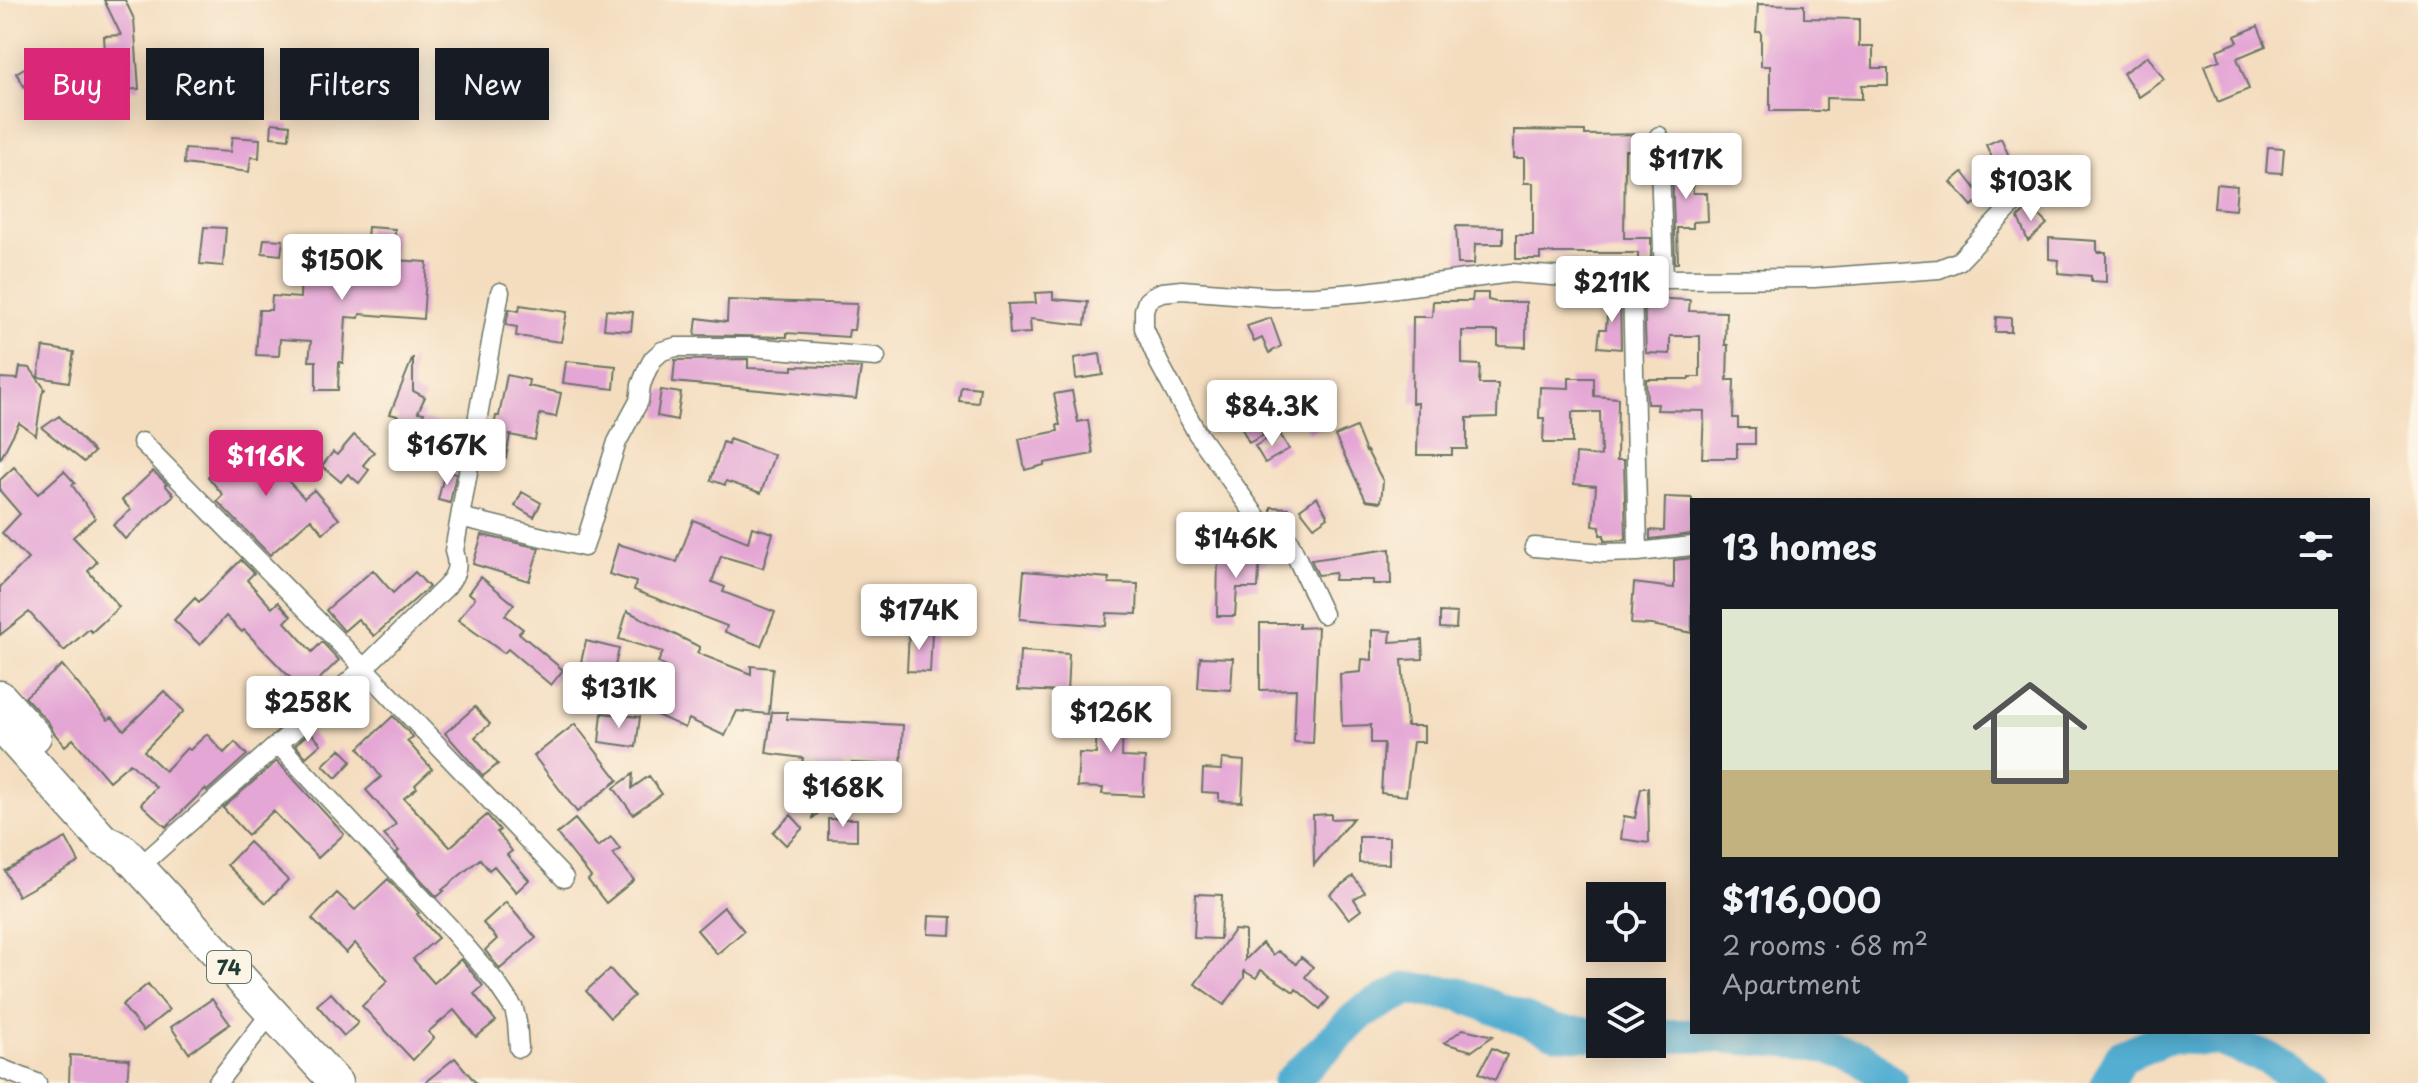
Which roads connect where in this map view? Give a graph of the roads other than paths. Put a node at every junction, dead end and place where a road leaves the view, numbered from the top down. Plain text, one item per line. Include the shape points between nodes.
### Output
1 (1659, 136) dead end
2 (2035, 181) dead end
3 (1664, 279) junction
4 (1632, 282) junction
5 (500, 292) dead end
6 (876, 357) dead end
7 (142, 442) dead end
8 (460, 517) junction
9 (1690, 546) edge
10 (1534, 547) dead end
11 (1638, 552) junction
12 (1323, 614) dead end
13 (364, 668) junction
14 (0, 697) edge
15 (0, 725) edge
16 (279, 745) junction
17 (131, 860) junction
18 (564, 878) dead end
19 (271, 1013) junction
20 (519, 1048) dead end
21 (0, 1068) edge
22 (37, 1083) edge
23 (217, 1083) edge
24 (336, 1083) edge

1 - 3 street
2 - 3 street via 1959,261 1939,269 1814,278
3 - 4 street
4 - 11 street
4 - 12 street via 1511,273 1316,296 1182,290 1162,292 1147,301 1144,328 1197,433 1268,533 1288,539
5 - 8 street
6 - 8 street via 750,347 662,351 647,370 639,401 617,442 584,547
7 - 13 street
8 - 13 street via 455,575
9 - 11 street
10 - 11 street
13 - 16 street
13 - 18 street
14 - 17 highway, 74 via 117,827
15 - 17 highway, 74 via 103,840
16 - 17 street
16 - 20 street via 495,981 514,1009
17 - 19 highway, 74
19 - 23 street
19 - 24 highway, 74
21 - 22 street

